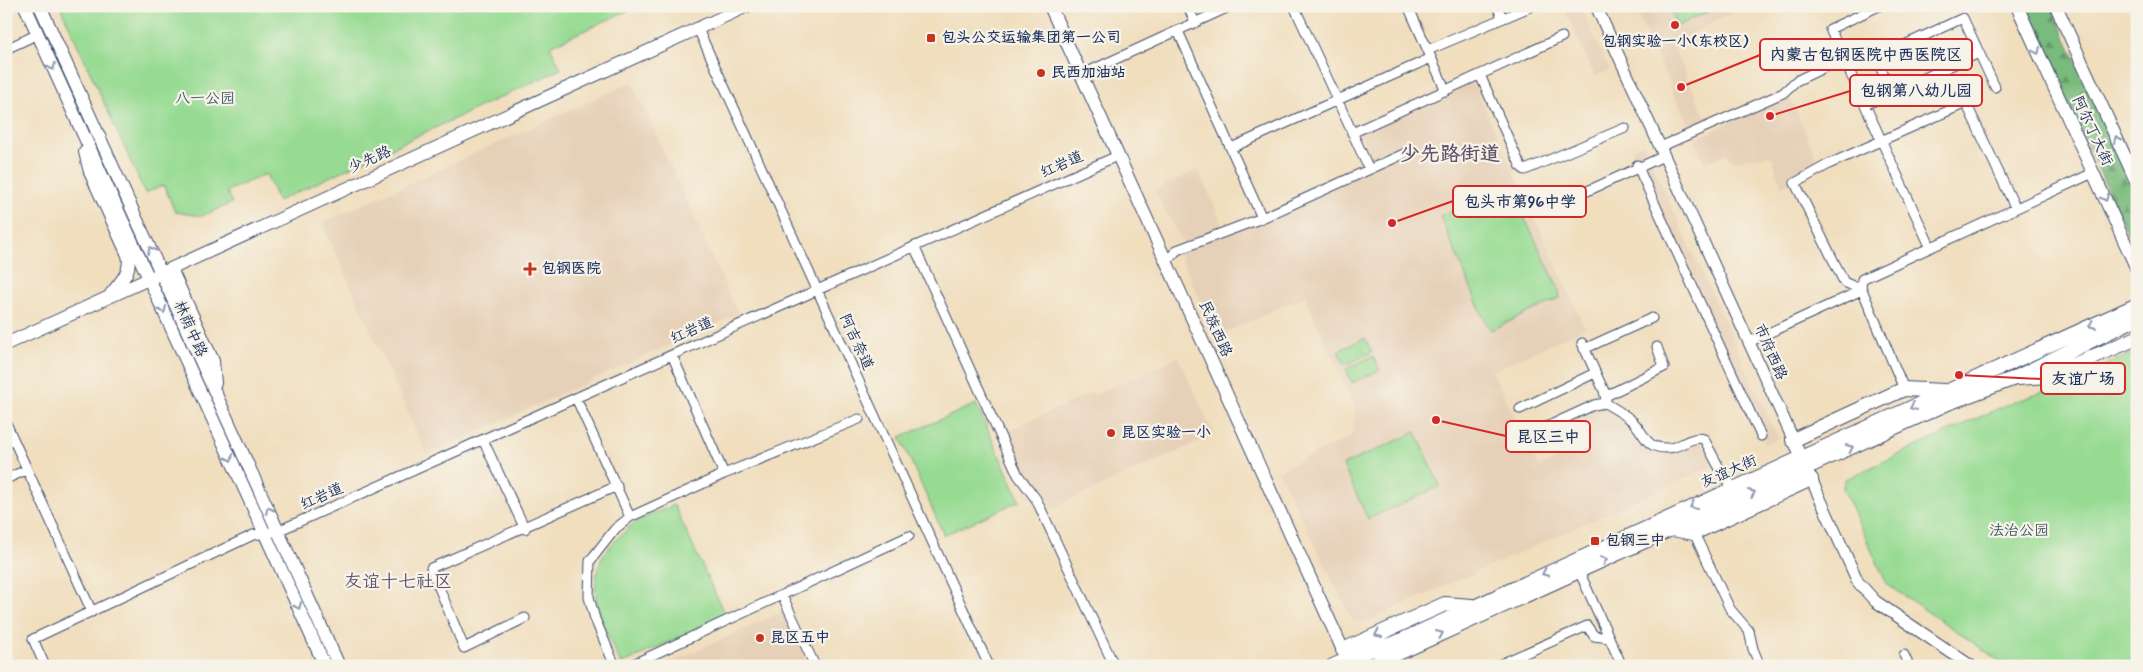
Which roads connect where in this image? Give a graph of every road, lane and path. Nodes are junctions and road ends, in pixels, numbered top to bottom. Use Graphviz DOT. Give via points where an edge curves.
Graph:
graph roads {
  1 [pos="25,6"];
  2 [pos="40,6"];
  3 [pos="747,6"];
  4 [pos="1050,6"];
  5 [pos="1188,6"];
  6 [pos="1231,6"];
  7 [pos="1294,6"];
  8 [pos="1408,6"];
  9 [pos="1497,6"];
  10 [pos="1532,6"];
  11 [pos="1596,6"];
  12 [pos="1879,6"];
  13 [pos="2017,6"];
  14 [pos="2056,6"];
  15 [pos="1502,17"];
  16 [pos="1195,23"];
  17 [pos="698,29"];
  18 [pos="1178,31"];
  19 [pos="38,34"];
  20 [pos="1562,37"];
  21 [pos="6,48"];
  22 [pos="1979,53"];
  23 [pos="1430,54"];
  24 [pos="1844,58"];
  25 [pos="1081,75"];
  26 [pos="1480,75"];
  27 [pos="1995,87"];
  28 [pos="1446,91"];
  29 [pos="1892,93"];
  30 [pos="1337,100"];
  31 [pos="1865,105"];
  32 [pos="1624,128"];
  33 [pos="1352,133"];
  34 [pos="83,134"];
  35 [pos="1882,141"];
  36 [pos="1231,148"];
  37 [pos="1408,152"];
  38 [pos="1662,152"];
  39 [pos="1117,156"];
  40 [pos="1638,166"];
  41 [pos="1369,169"];
  42 [pos="2093,173"];
  43 [pos="2137,183"];
  44 [pos="2015,207"];
  45 [pos="1548,209"];
  46 [pos="1262,218"];
  47 [pos="914,246"];
  48 [pos="1930,246"];
  49 [pos="1167,261"];
  50 [pos="2137,269"];
  51 [pos="166,271"];
  52 [pos="149,279"];
  53 [pos="817,290"];
  54 [pos="1862,290"];
  55 [pos="108,297"];
  56 [pos="2137,305"];
  57 [pos="1652,318"];
  58 [pos="2137,318"];
  59 [pos="2137,338"];
  60 [pos="1749,342"];
  61 [pos="6,344"];
  62 [pos="1657,347"];
  63 [pos="672,355"];
  64 [pos="1596,373"];
  65 [pos="2015,378"];
  66 [pos="1904,389"];
  67 [pos="1947,391"];
  68 [pos="576,398"];
  69 [pos="1605,399"];
  70 [pos="1520,408"];
  71 [pos="860,418"];
  72 [pos="6,423"];
  73 [pos="1533,433"];
  74 [pos="1761,436"];
  75 [pos="483,440"];
  76 [pos="1793,440"];
  77 [pos="1806,469"];
  78 [pos="26,470"];
  79 [pos="724,474"];
  80 [pos="6,479"];
  81 [pos="617,486"];
  82 [pos="1733,487"];
  83 [pos="630,518"];
  84 [pos="525,529"];
  85 [pos="1672,529"];
  86 [pos="278,532"];
  87 [pos="1694,532"];
  88 [pos="265,534"];
  89 [pos="909,536"];
  90 [pos="1579,571"];
  91 [pos="782,595"];
  92 [pos="1473,606"];
  93 [pos="92,612"];
  94 [pos="525,618"];
  95 [pos="1609,638"];
  96 [pos="1394,649"];
  97 [pos="1904,655"];
  98 [pos="1347,658"];
  99 [pos="45,666"];
  100 [pos="325,666"];
  101 [pos="339,666"];
  102 [pos="615,666"];
  103 [pos="629,666"];
  104 [pos="815,666"];
  105 [pos="989,666"];
  106 [pos="1122,666"];
  107 [pos="1333,666"];
  108 [pos="1370,666"];
  109 [pos="1496,666"];
  110 [pos="1622,666"];
  111 [pos="1760,666"];
  112 [pos="1908,666"];
  113 [pos="1971,666"];
  1 -- 19 [label="main road, 林荫中路"];
  51 -- 2 [label="main road, 林荫中路, one-way"];
  3 -- 17 [label="main road, 少先路"];
  4 -- 25 [label="main road, 民族西路"];
  5 -- 16 [label="street"];
  6 -- 16 [label="street"];
  7 -- 30 [label="street"];
  8 -- 23 [label="street"];
  9 -- 15 [label="street"];
  10 -- 15 [label="street"];
  11 -- 38 [label="street, 市府西路"];
  12 -- 24 [label="street" via="1830,28"];
  13 -- 42 [label="main road, 阿尔丁大街, one-way"];
  43 -- 14 [label="main road, 阿尔丁大街, one-way"];
  15 -- 23 [label="street"];
  16 -- 18 [label="street"];
  17 -- 51 [label="main road, 少先路"];
  17 -- 53 [label="street, 阿吉奈道"];
  18 -- 25 [label="street"];
  18 -- 36 [label="street"];
  19 -- 21 [label="street"];
  19 -- 34 [label="main road, 林荫中路, one-way"];
  20 -- 26 [label="street"];
  22 -- 27 [label="street"];
  22 -- 29 [label="street"];
  22 -- 29 [label="street" via="1963,18 1876,58"];
  23 -- 28 [label="street"];
  23 -- 30 [label="street"];
  24 -- 31 [label="street"];
  24 -- 38 [label="street"];
  25 -- 39 [label="main road, 民族西路"];
  26 -- 28 [label="street"];
  26 -- 32 [label="street" via="1520,167 1525,170"];
  28 -- 33 [label="street"];
  29 -- 31 [label="street"];
  30 -- 33 [label="street"];
  30 -- 36 [label="street"];
  31 -- 35 [label="street"];
  33 -- 41 [label="street"];
  34 -- 52 [label="main road, 林荫中路"];
  34 -- 55 [label="main road" via="90,172 130,265"];
  35 -- 44 [label="street" via="1966,104"];
  35 -- 48 [label="street"];
  35 -- 54 [label="street" via="1795,183 1844,282"];
  36 -- 46 [label="street"];
  37 -- 41 [label="street"];
  38 -- 40 [label="street"];
  38 -- 60 [label="street, 市府西路"];
  39 -- 47 [label="street, 红岩道"];
  39 -- 49 [label="main road, 民族西路"];
  40 -- 45 [label="street"];
  40 -- 74 [label="street"];
  41 -- 46 [label="street"];
  42 -- 44 [label="street"];
  42 -- 50 [label="main road, 阿尔丁大街, one-way"];
  44 -- 48 [label="street"];
  46 -- 49 [label="street" via="1177,250"];
  47 -- 53 [label="street, 红岩道"];
  47 -- 106 [label="street" via="1018,475 1036,498 1111,659"];
  48 -- 54 [label="street" via="1864,276"];
  49 -- 98 [label="main road, 民族西路"];
  51 -- 52 [label="main road, 少先路"];
  86 -- 51 [label="main road, 林荫中路, one-way" via="215,392"];
  52 -- 55 [label="main road, 少先路"];
  52 -- 88 [label="main road, 林荫中路, one-way"];
  53 -- 63 [label="street, 红岩道"];
  53 -- 105 [label="street, 阿吉奈道"];
  54 -- 60 [label="street"];
  54 -- 66 [label="street"];
  55 -- 61 [label="main road, 少先路"];
  56 -- 67 [label="main road, 友谊大街, one-way"];
  57 -- 64 [label="street" via="1583,346"];
  58 -- 65 [label="main road, 友谊大街"];
  59 -- 65 [label="main road" via="2048,376"];
  60 -- 76 [label="street, 市府西路"];
  62 -- 69 [label="street" via="1664,368"];
  63 -- 68 [label="street, 红岩道"];
  63 -- 79 [label="street"];
  64 -- 69 [label="street"];
  64 -- 70 [label="street"];
  77 -- 65 [label="main road, 友谊大街, one-way" via="1948,403"];
  66 -- 67 [label="main road"];
  66 -- 76 [label="main road"];
  67 -- 77 [label="main road, 友谊大街, one-way"];
  68 -- 75 [label="street, 红岩道"];
  68 -- 81 [label="street"];
  69 -- 73 [label="street"];
  69 -- 82 [label="street" via="1635,423 1644,438 1655,446 1673,448 1695,439 1704,439"];
  71 -- 79 [label="street"];
  72 -- 78 [label="street"];
  75 -- 84 [label="street"];
  75 -- 86 [label="street, 红岩道"];
  76 -- 77 [label="street, 市府西路"];
  77 -- 82 [label="main road, 友谊大街"];
  85 -- 77 [label="main road, 友谊大街, one-way"];
  77 -- 87 [label="main road"];
  77 -- 113 [label="street, 市府西路" via="1853,572 1866,593"];
  78 -- 80 [label="street"];
  78 -- 93 [label="street"];
  79 -- 83 [label="street"];
  81 -- 83 [label="street"];
  81 -- 84 [label="street"];
  82 -- 92 [label="main road, 友谊大街, one-way"];
  83 -- 102 [label="street" via="615,529 590,560 589,597 594,619"];
  84 -- 94 [label="street" via="431,568 464,648"];
  85 -- 87 [label="main road"];
  90 -- 85 [label="main road, 友谊大街, one-way"];
  86 -- 88 [label="street, 红岩道"];
  86 -- 101 [label="main road, 林荫中路"];
  87 -- 111 [label="street" via="1730,609 1749,631"];
  88 -- 93 [label="street, 红岩道" via="253,536"];
  88 -- 100 [label="main road, 林荫中路, one-way"];
  89 -- 91 [label="street"];
  90 -- 95 [label="street"];
  96 -- 90 [label="main road, 友谊大街, one-way"];
  91 -- 103 [label="street"];
  91 -- 104 [label="street"];
  92 -- 96 [label="main road, 友谊大街"];
  92 -- 98 [label="main road, one-way" via="1445,604"];
  93 -- 99 [label="street, 红岩道" via="33,639"];
  95 -- 109 [label="street" via="1594,636 1587,626"];
  95 -- 110 [label="street"];
  96 -- 98 [label="main road, 友谊大街" via="1367,651"];
  96 -- 108 [label="main road, 友谊大街"];
  97 -- 112 [label="street"];
  98 -- 107 [label="main road, 友谊大街"];
}
